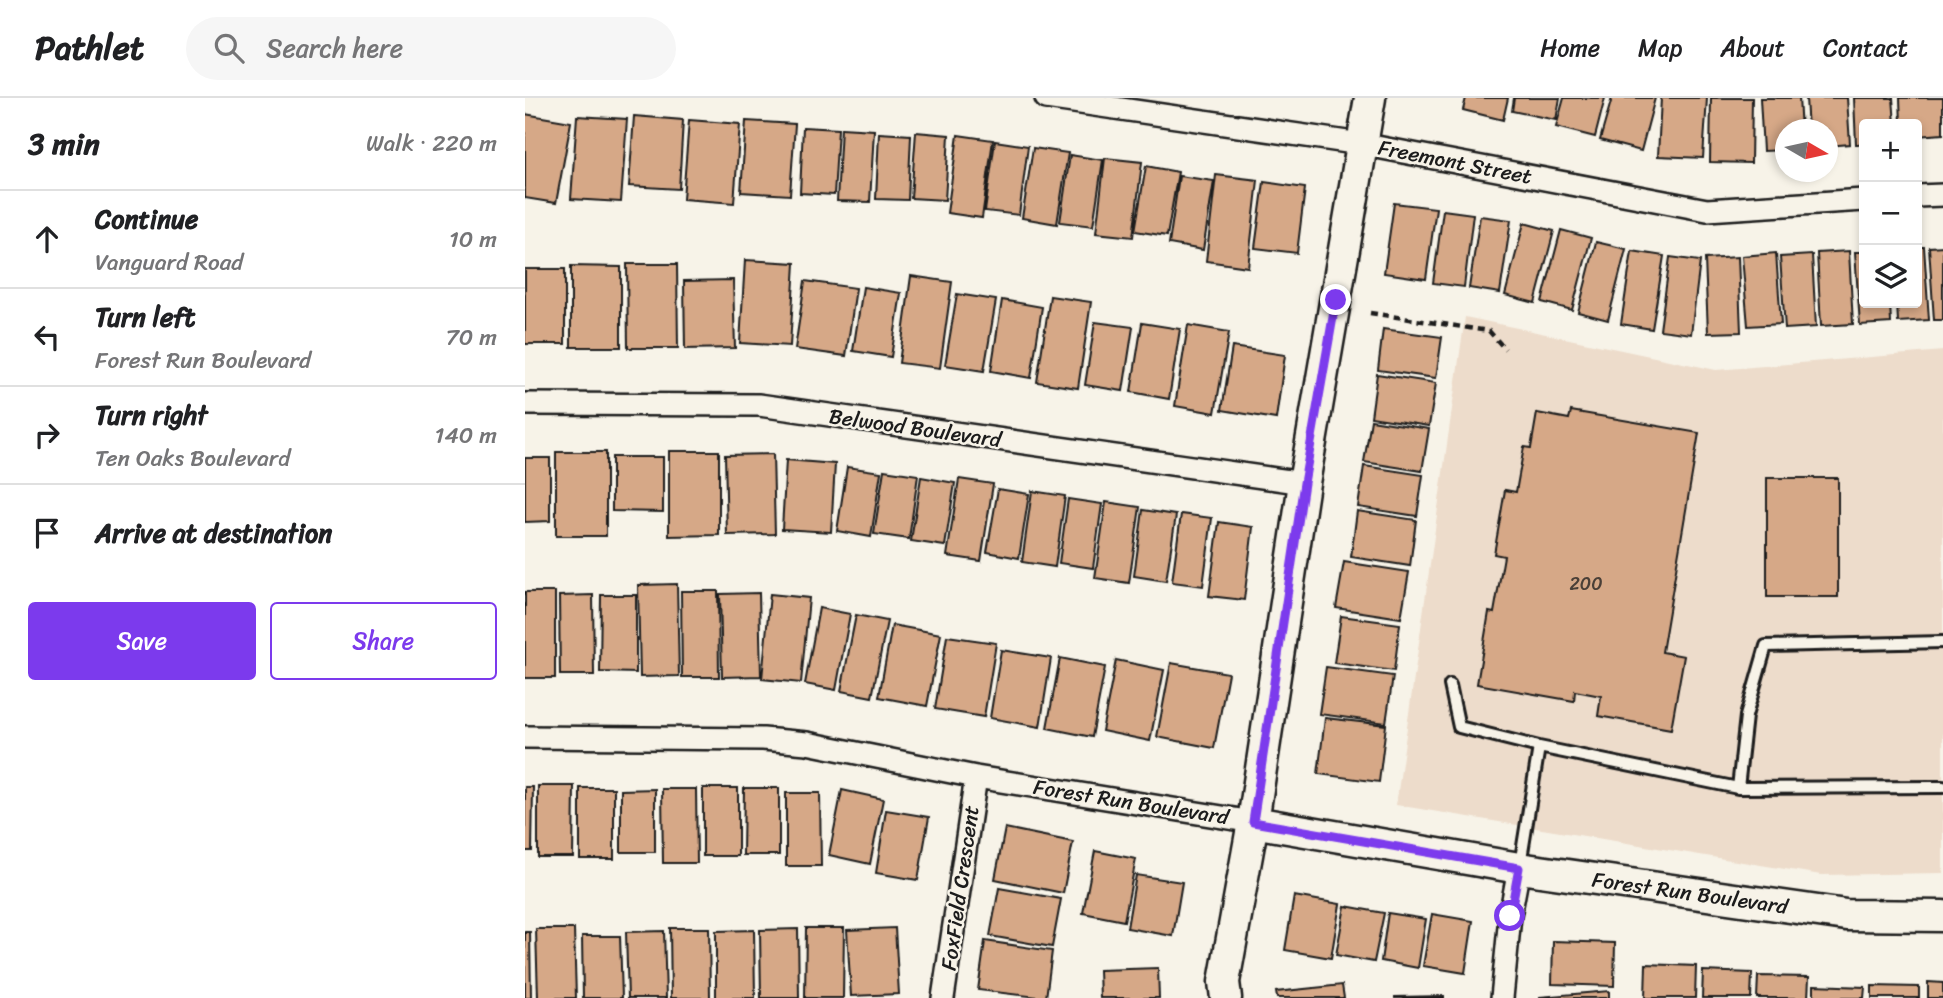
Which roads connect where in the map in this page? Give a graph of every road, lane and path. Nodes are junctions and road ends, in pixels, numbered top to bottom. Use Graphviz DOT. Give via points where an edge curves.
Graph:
graph roads {
  1 [pos="1046,98"];
  2 [pos="1370,98"];
  3 [pos="1361,144"];
  4 [pos="1943,195"];
  5 [pos="1922,197"];
  6 [pos="1859,200"];
  7 [pos="1370,313"];
  8 [pos="1505,349"];
  9 [pos="525,404"];
  10 [pos="1304,483"];
  11 [pos="1943,642"];
  12 [pos="1450,685"];
  13 [pos="525,737"];
  14 [pos="1539,747"];
  15 [pos="976,777"];
  16 [pos="1943,787"];
  17 [pos="1738,788"];
  18 [pos="1253,822"];
  19 [pos="1519,868"];
  20 [pos="1943,916"];
  21 [pos="943,998"];
  22 [pos="1226,998"];
  23 [pos="1502,998"];
  1 -- 3 [label="street, Freemont Street"];
  2 -- 3 [label="street"];
  3 -- 6 [label="street, Freemont Street" via="1707,210"];
  3 -- 10 [label="street"];
  4 -- 5 [label="street"];
  7 -- 8 [label="path" via="1489,331"];
  9 -- 10 [label="street, Belwood Boulevard" via="759,405"];
  10 -- 18 [label="street"];
  11 -- 17 [label="lane" via="1766,646 1746,716"];
  12 -- 14 [label="lane" via="1459,727"];
  13 -- 15 [label="street, Forest Run Boulevard" via="763,738"];
  14 -- 17 [label="lane"];
  14 -- 19 [label="lane"];
  15 -- 18 [label="street, Forest Run Boulevard"];
  15 -- 21 [label="street, FoxField Crescent"];
  16 -- 17 [label="lane"];
  18 -- 19 [label="street, Forest Run Boulevard"];
  18 -- 22 [label="street" via="1224,982"];
  19 -- 20 [label="street, Forest Run Boulevard" via="1846,915"];
  19 -- 23 [label="street"];
}
